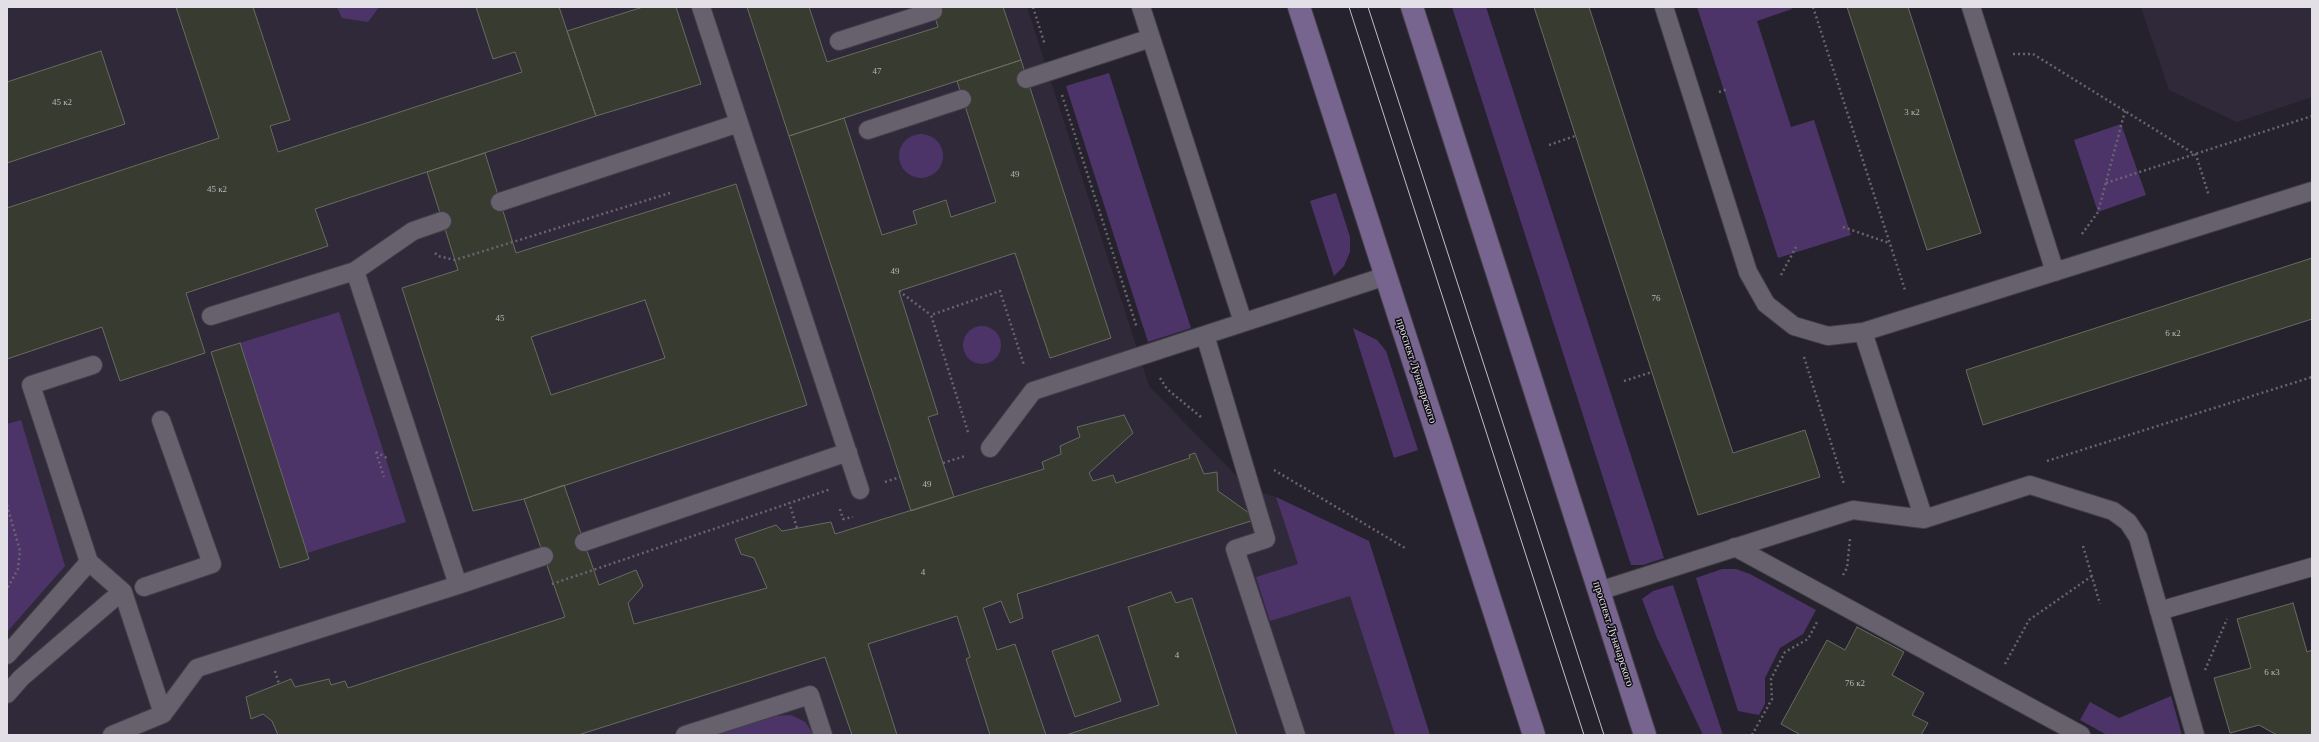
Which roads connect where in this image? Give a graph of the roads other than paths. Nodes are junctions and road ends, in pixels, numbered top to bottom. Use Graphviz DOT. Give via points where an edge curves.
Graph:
graph roads {
  1 [pos="701,7"];
  2 [pos="1141,7"];
  3 [pos="1299,7"];
  4 [pos="1412,7"];
  5 [pos="1664,7"];
  6 [pos="1971,7"];
  7 [pos="933,11"];
  8 [pos="1151,38"];
  9 [pos="839,41"];
  10 [pos="1026,79"];
  11 [pos="962,100"];
  12 [pos="739,123"];
  13 [pos="868,130"];
  14 [pos="2312,191"];
  15 [pos="500,202"];
  16 [pos="442,221"];
  17 [pos="355,271"];
  18 [pos="2054,272"];
  19 [pos="1386,276"];
  20 [pos="211,316"];
  21 [pos="1243,322"];
  22 [pos="1863,332"];
  23 [pos="1205,335"];
  24 [pos="93,365"];
  25 [pos="161,420"];
  26 [pos="990,448"];
  27 [pos="848,452"];
  28 [pos="860,490"];
  29 [pos="1924,519"];
  30 [pos="584,542"];
  31 [pos="1735,547"];
  32 [pos="544,556"];
  33 [pos="89,562"];
  34 [pos="2312,567"];
  35 [pos="458,586"];
  36 [pos="144,588"];
  37 [pos="1599,591"];
  38 [pos="113,598"];
  39 [pos="2159,611"];
  40 [pos="7,655"];
  41 [pos="7,694"];
  42 [pos="163,714"];
  43 [pos="112,735"];
  44 [pos="685,735"];
  45 [pos="823,735"];
  46 [pos="1296,735"];
  47 [pos="1534,735"];
  48 [pos="1646,735"];
  49 [pos="2080,735"];
  50 [pos="2195,735"];
  1 -- 12 [label="lane"];
  2 -- 8 [label="lane"];
  3 -- 19 [label="main road, проспект Луначарского"];
  4 -- 37 [label="main road, проспект Луначарского"];
  5 -- 22 [label="lane" via="1748,272 1766,304 1794,326 1828,336"];
  6 -- 18 [label="lane"];
  7 -- 9 [label="lane"];
  8 -- 10 [label="lane"];
  8 -- 21 [label="lane"];
  11 -- 13 [label="lane"];
  12 -- 15 [label="lane"];
  12 -- 27 [label="lane"];
  14 -- 18 [label="lane"];
  16 -- 17 [label="lane" via="413,230"];
  17 -- 20 [label="lane"];
  17 -- 35 [label="lane"];
  18 -- 22 [label="lane"];
  19 -- 21 [label="lane"];
  19 -- 47 [label="main road, проспект Луначарского"];
  21 -- 23 [label="lane"];
  22 -- 29 [label="lane"];
  23 -- 26 [label="lane" via="1033,390"];
  23 -- 46 [label="lane" via="1266,539 1235,549"];
  24 -- 33 [label="lane" via="31,385"];
  25 -- 36 [label="lane" via="212,564"];
  27 -- 28 [label="lane"];
  27 -- 30 [label="lane"];
  29 -- 31 [label="lane" via="1853,510"];
  29 -- 39 [label="lane" via="2030,485 2113,511 2128,522 2138,537"];
  31 -- 37 [label="lane"];
  31 -- 49 [label="lane"];
  32 -- 35 [label="lane"];
  33 -- 40 [label="lane"];
  33 -- 42 [label="lane" via="123,592"];
  34 -- 39 [label="lane"];
  35 -- 42 [label="lane" via="197,668"];
  37 -- 48 [label="main road, проспект Луначарского"];
  38 -- 41 [label="lane" via="20,678"];
  39 -- 50 [label="lane"];
  42 -- 43 [label="lane"];
  44 -- 45 [label="lane" via="810,695"];
}
